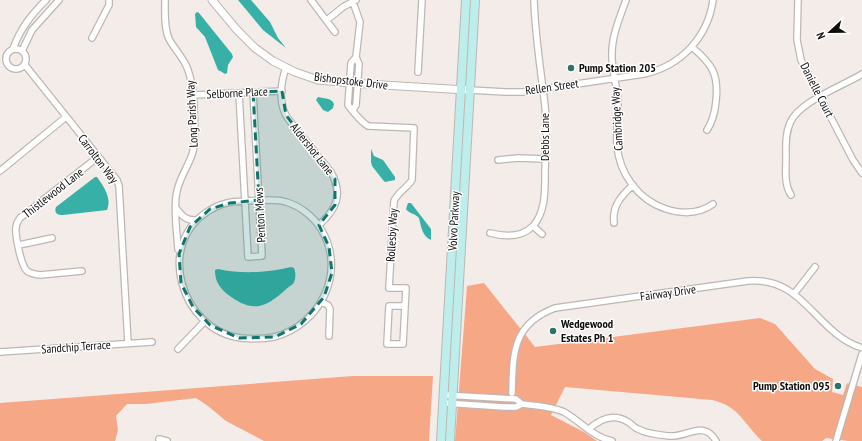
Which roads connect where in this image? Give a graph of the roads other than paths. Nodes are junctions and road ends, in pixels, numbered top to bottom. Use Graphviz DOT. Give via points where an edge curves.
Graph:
graph roads {
  1 [pos="46,0"];
  2 [pos="59,0"];
  3 [pos="109,0"];
  4 [pos="165,0"];
  5 [pos="212,0"];
  6 [pos="311,0"];
  7 [pos="422,0"];
  8 [pos="466,0"];
  9 [pos="475,0"];
  10 [pos="534,0"];
  11 [pos="626,0"];
  12 [pos="713,0"];
  13 [pos="798,0"];
  14 [pos="354,1"];
  15 [pos="327,20"];
  16 [pos="335,32"];
  17 [pos="92,38"];
  18 [pos="692,47"];
  19 [pos="13,49"];
  20 [pos="22,51"];
  21 [pos="3,58"];
  22 [pos="24,65"];
  23 [pos="286,68"];
  24 [pos="418,72"];
  25 [pos="862,74"];
  26 [pos="615,78"];
  27 [pos="354,84"];
  28 [pos="461,89"];
  29 [pos="543,89"];
  30 [pos="470,90"];
  31 [pos="282,91"];
  32 [pos="253,92"];
  33 [pos="239,93"];
  34 [pos="193,95"];
  35 [pos="820,97"];
  36 [pos="66,117"];
  37 [pos="707,130"];
  38 [pos="98,157"];
  39 [pos="545,159"];
  40 [pos="498,160"];
  41 [pos="0,171"];
  42 [pos="862,173"];
  43 [pos="633,186"];
  44 [pos="791,195"];
  45 [pos="259,201"];
  46 [pos="245,202"];
  47 [pos="713,204"];
  48 [pos="176,208"];
  49 [pos="197,220"];
  50 [pos="614,223"];
  51 [pos="319,225"];
  52 [pos="533,226"];
  53 [pos="490,233"];
  54 [pos="542,234"];
  55 [pos="52,238"];
  56 [pos="19,245"];
  57 [pos="179,254"];
  58 [pos="815,267"];
  59 [pos="82,272"];
  60 [pos="794,294"];
  61 [pos="321,302"];
  62 [pos="405,306"];
  63 [pos="205,321"];
  64 [pos="329,336"];
  65 [pos="152,342"];
  66 [pos="128,343"];
  67 [pos="862,348"];
  68 [pos="178,349"];
  69 [pos="0,352"];
  70 [pos="862,354"];
  71 [pos="512,393"];
  72 [pos="444,399"];
  73 [pos="453,399"];
  74 [pos="589,429"];
  75 [pos="159,439"];
  76 [pos="167,441"];
  77 [pos="441,441"];
  78 [pos="450,441"];
  79 [pos="612,441"];
  80 [pos="716,441"];
  81 [pos="836,441"];
  1 -- 19 [label="street" via="23,26"];
  2 -- 20 [label="street" via="32,30"];
  3 -- 17 [label="street" via="109,5"];
  4 -- 34 [label="street, Long Parish Way" via="168,35 188,68"];
  5 -- 23 [label="street, Bishopstoke Drive" via="255,48"];
  6 -- 15 [label="street"];
  7 -- 24 [label="street"];
  8 -- 28 [label="main road, Volvo Parkway"];
  9 -- 30 [label="main road, Volvo Parkway"];
  10 -- 29 [label="street, Debbs Lane" via="537,52"];
  11 -- 26 [label="street, Cambridge Way" via="612,43"];
  12 -- 18 [label="street, Rellen Street" via="706,26"];
  13 -- 35 [label="street, Danielle Court" via="798,52"];
  14 -- 15 [label="street"];
  14 -- 27 [label="street" via="360,22 356,57 351,63"];
  15 -- 16 [label="street"];
  18 -- 26 [label="street, Rellen Street" via="678,60 660,69"];
  18 -- 37 [label="street" via="709,63 717,82 715,111"];
  19 -- 20 [label="street"];
  19 -- 21 [label="street"];
  20 -- 22 [label="street" via="26,59"];
  21 -- 22 [label="street" via="12,69 19,69"];
  22 -- 36 [label="street, Carrolton Way"];
  23 -- 27 [label="street, Bishopstoke Drive" via="318,80"];
  23 -- 31 [label="street, Aldershot Lane"];
  25 -- 35 [label="street"];
  26 -- 29 [label="street, Rellen Street"];
  26 -- 43 [label="street, Cambridge Way" via="618,152 624,171"];
  27 -- 28 [label="street, Bishopstoke Drive"];
  27 -- 62 [label="street, Rollesby Way" via="348,105 363,123 368,126 414,128 412,180 394,201 389,288 406,288"];
  28 -- 30 [label="street, Bishopstoke Drive"];
  28 -- 72 [label="main road, Volvo Parkway"];
  29 -- 30 [label="street, Rellen Street" via="513,92"];
  29 -- 39 [label="street, Debbs Lane" via="546,120"];
  30 -- 73 [label="main road, Volvo Parkway"];
  31 -- 32 [label="street, Selborne Place"];
  31 -- 51 [label="street, Aldershot Lane" via="286,115 336,179 335,205"];
  32 -- 33 [label="street, Selborne Place"];
  32 -- 45 [label="street, Penton Mews"];
  33 -- 34 [label="street, Selborne Place"];
  33 -- 46 [label="street, Penton Mews"];
  34 -- 48 [label="street, Long Parish Way" via="194,152 178,187"];
  35 -- 42 [label="street, Danielle Court"];
  35 -- 44 [label="street" via="795,114 788,129 786,180"];
  36 -- 38 [label="street, Carrolton Way"];
  36 -- 41 [label="street"];
  38 -- 56 [label="street, Thistlewood Lane" via="20,218 16,230"];
  38 -- 66 [label="street, Carrolton Way" via="119,186"];
  39 -- 40 [label="street"];
  39 -- 52 [label="street, Debbs Lane" via="544,198 539,217"];
  43 -- 47 [label="street, Cambridge Way" via="651,202 669,210 696,212"];
  43 -- 50 [label="street" via="617,202 613,214"];
  45 -- 46 [label="street"];
  45 -- 46 [label="street, Penton Mews" via="262,256 248,257"];
  45 -- 51 [label="street" via="289,203 306,212"];
  46 -- 49 [label="street" via="216,206"];
  48 -- 49 [label="street" via="186,219"];
  48 -- 57 [label="street, Long Parish Way"];
  49 -- 57 [label="street" via="183,239"];
  51 -- 61 [label="street, Long Parish Way" via="327,240 332,264 330,282"];
  52 -- 53 [label="street" via="526,232 509,237"];
  52 -- 54 [label="street"];
  55 -- 56 [label="street"];
  56 -- 59 [label="street, Thistlewood Lane" via="23,266 27,271 34,274"];
  57 -- 63 [label="street, Long Parish Way" via="180,276 185,292"];
  58 -- 60 [label="street"];
  60 -- 67 [label="street, Fairway Drive" via="846,342"];
  60 -- 71 [label="street, Fairway Drive" via="778,284 755,280 555,308 544,312 521,333 513,360"];
  61 -- 63 [label="street, Long Parish Way" via="301,324 283,334 265,338 231,336"];
  61 -- 64 [label="street" via="330,309"];
  62 -- 62 [label="street, Rollesby Way" via="403,344 386,344 389,306"];
  63 -- 68 [label="street"];
  65 -- 66 [label="street, Sandchip Terrace"];
  66 -- 69 [label="street, Sandchip Terrace"];
  70 -- 81 [label="street"];
  72 -- 73 [label="street"];
  72 -- 77 [label="main road, Volvo Parkway"];
  73 -- 74 [label="street" via="504,407 522,404 540,406 563,412"];
  73 -- 78 [label="main road, Volvo Parkway"];
  74 -- 79 [label="street"];
  74 -- 80 [label="street" via="600,420 614,417 640,430 671,436 704,430"];
  75 -- 76 [label="street"];
}
